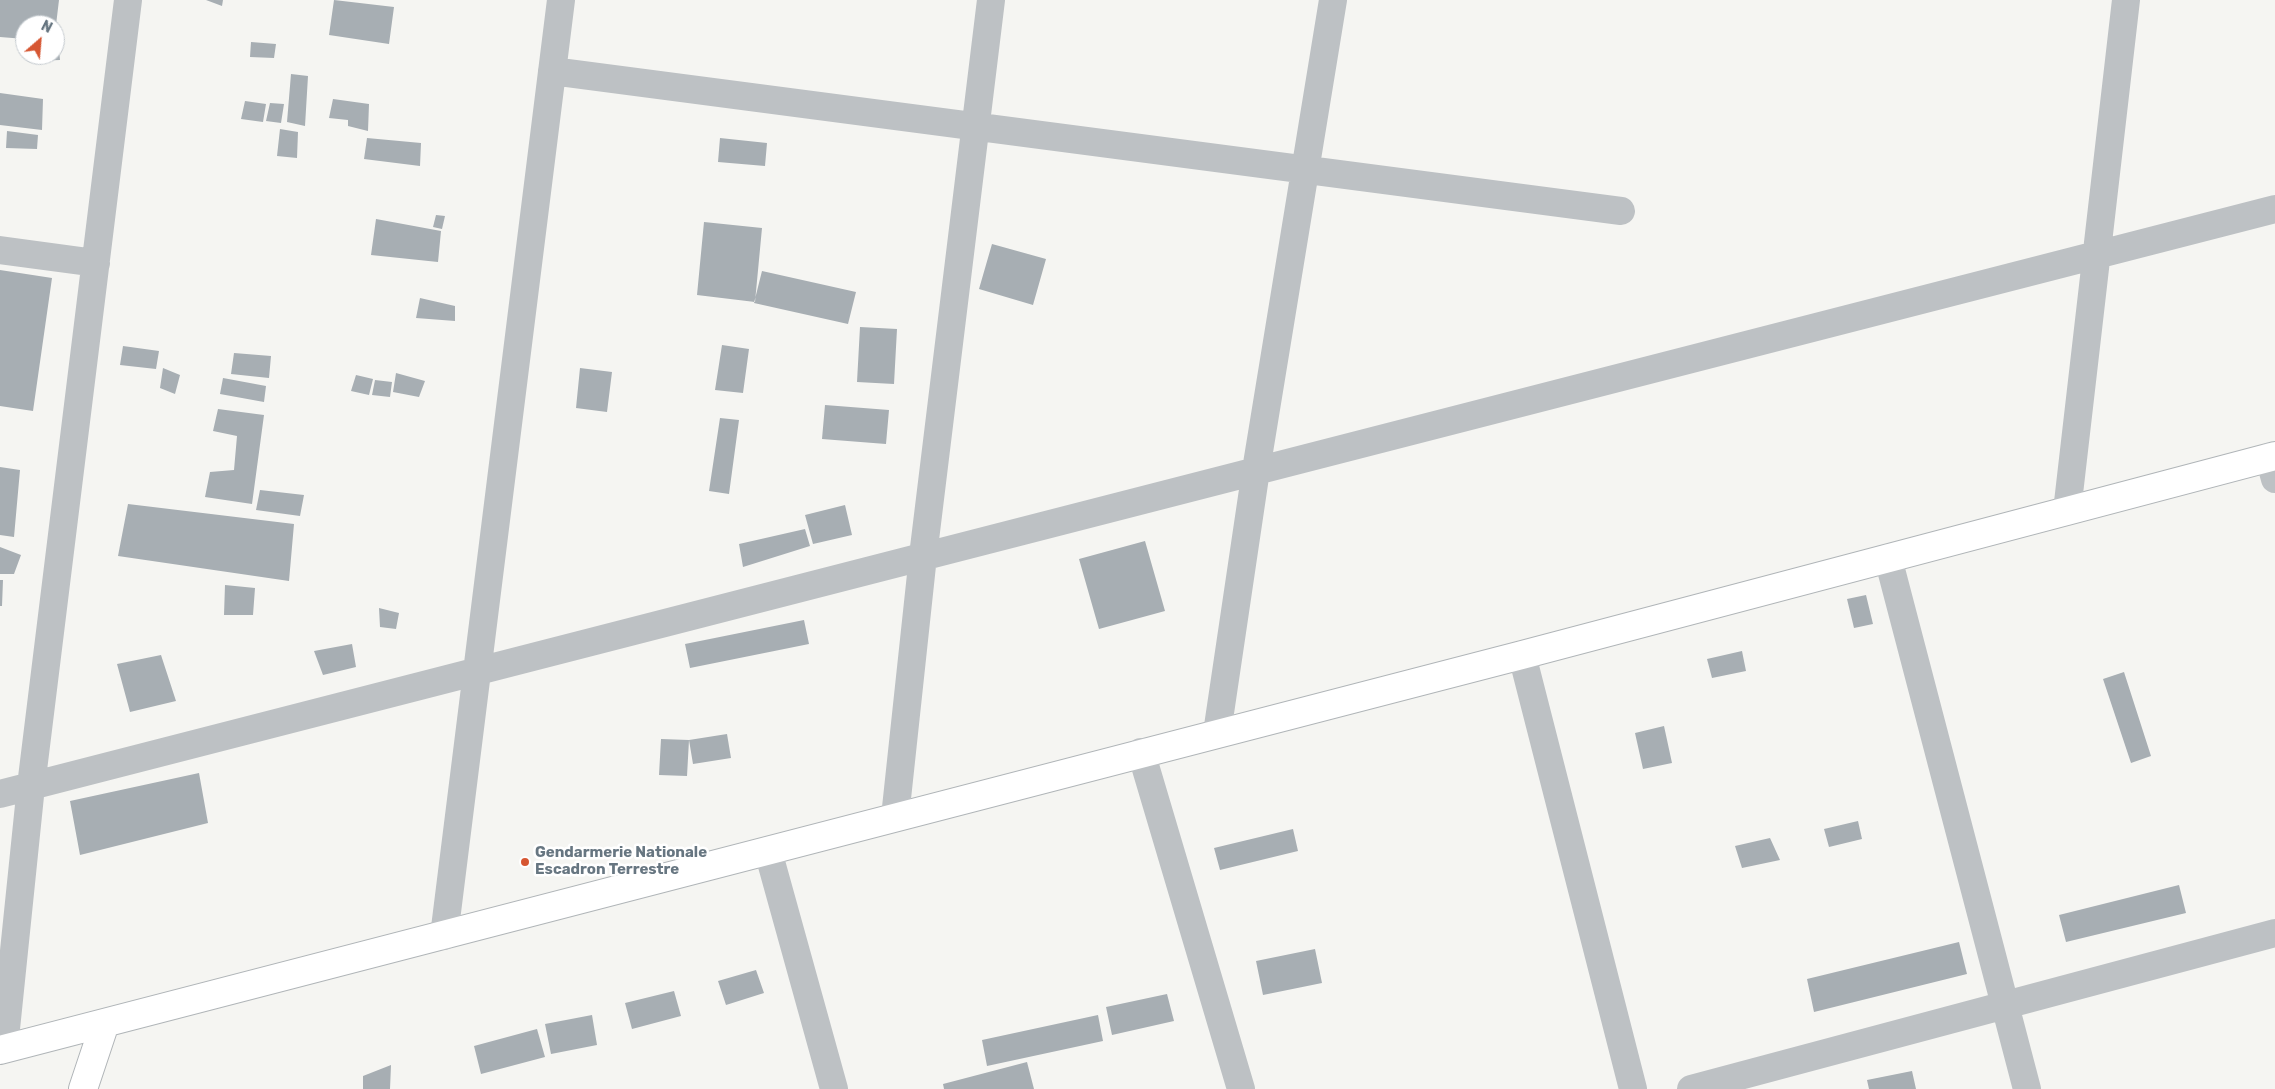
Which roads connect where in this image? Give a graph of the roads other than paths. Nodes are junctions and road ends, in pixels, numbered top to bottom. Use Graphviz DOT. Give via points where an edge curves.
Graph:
graph roads {
  1 [pos="128,0"];
  2 [pos="561,0"];
  3 [pos="990,0"];
  4 [pos="1332,0"];
  5 [pos="2126,0"];
  6 [pos="552,71"];
  7 [pos="975,126"];
  8 [pos="1305,169"];
  9 [pos="2275,208"];
  10 [pos="1621,211"];
  11 [pos="0,250"];
  12 [pos="2097,254"];
  13 [pos="96,263"];
  14 [pos="2273,464"];
  15 [pos="1256,470"];
  16 [pos="2068,511"];
  17 [pos="923,556"];
  18 [pos="1888,558"];
  19 [pos="1522,655"];
  20 [pos="477,671"];
  21 [pos="1217,733"];
  22 [pos="1141,752"];
  23 [pos="31,786"];
  24 [pos="0,794"];
  25 [pos="895,817"];
  26 [pos="768,850"];
  27 [pos="2275,933"];
  28 [pos="444,936"];
  29 [pos="2005,1005"];
  30 [pos="105,1023"];
  31 [pos="2,1049"];
  32 [pos="83,1089"];
  33 [pos="834,1089"];
  34 [pos="1241,1089"];
  35 [pos="1633,1089"];
  36 [pos="1692,1089"];
  37 [pos="2027,1089"];
  1 -- 13 [label="street"];
  2 -- 6 [label="street"];
  3 -- 7 [label="street"];
  4 -- 8 [label="street"];
  5 -- 12 [label="street"];
  6 -- 7 [label="street"];
  6 -- 20 [label="street"];
  7 -- 8 [label="street"];
  7 -- 17 [label="street"];
  8 -- 10 [label="street"];
  8 -- 15 [label="street"];
  9 -- 12 [label="street"];
  11 -- 13 [label="street"];
  12 -- 15 [label="street"];
  12 -- 16 [label="street"];
  13 -- 23 [label="street"];
  14 -- 16 [label="main road"];
  15 -- 17 [label="street"];
  15 -- 21 [label="street"];
  16 -- 18 [label="main road"];
  17 -- 20 [label="street"];
  17 -- 25 [label="street"];
  18 -- 19 [label="main road"];
  18 -- 29 [label="street"];
  19 -- 21 [label="main road"];
  19 -- 35 [label="street"];
  20 -- 23 [label="street"];
  20 -- 28 [label="street"];
  21 -- 22 [label="main road"];
  22 -- 25 [label="main road"];
  22 -- 34 [label="street"];
  23 -- 24 [label="street"];
  23 -- 31 [label="street"];
  25 -- 26 [label="main road"];
  26 -- 28 [label="main road"];
  26 -- 33 [label="street"];
  27 -- 29 [label="street"];
  28 -- 30 [label="main road"];
  29 -- 36 [label="street"];
  29 -- 37 [label="street"];
  30 -- 31 [label="main road"];
  30 -- 32 [label="main road"];
}
